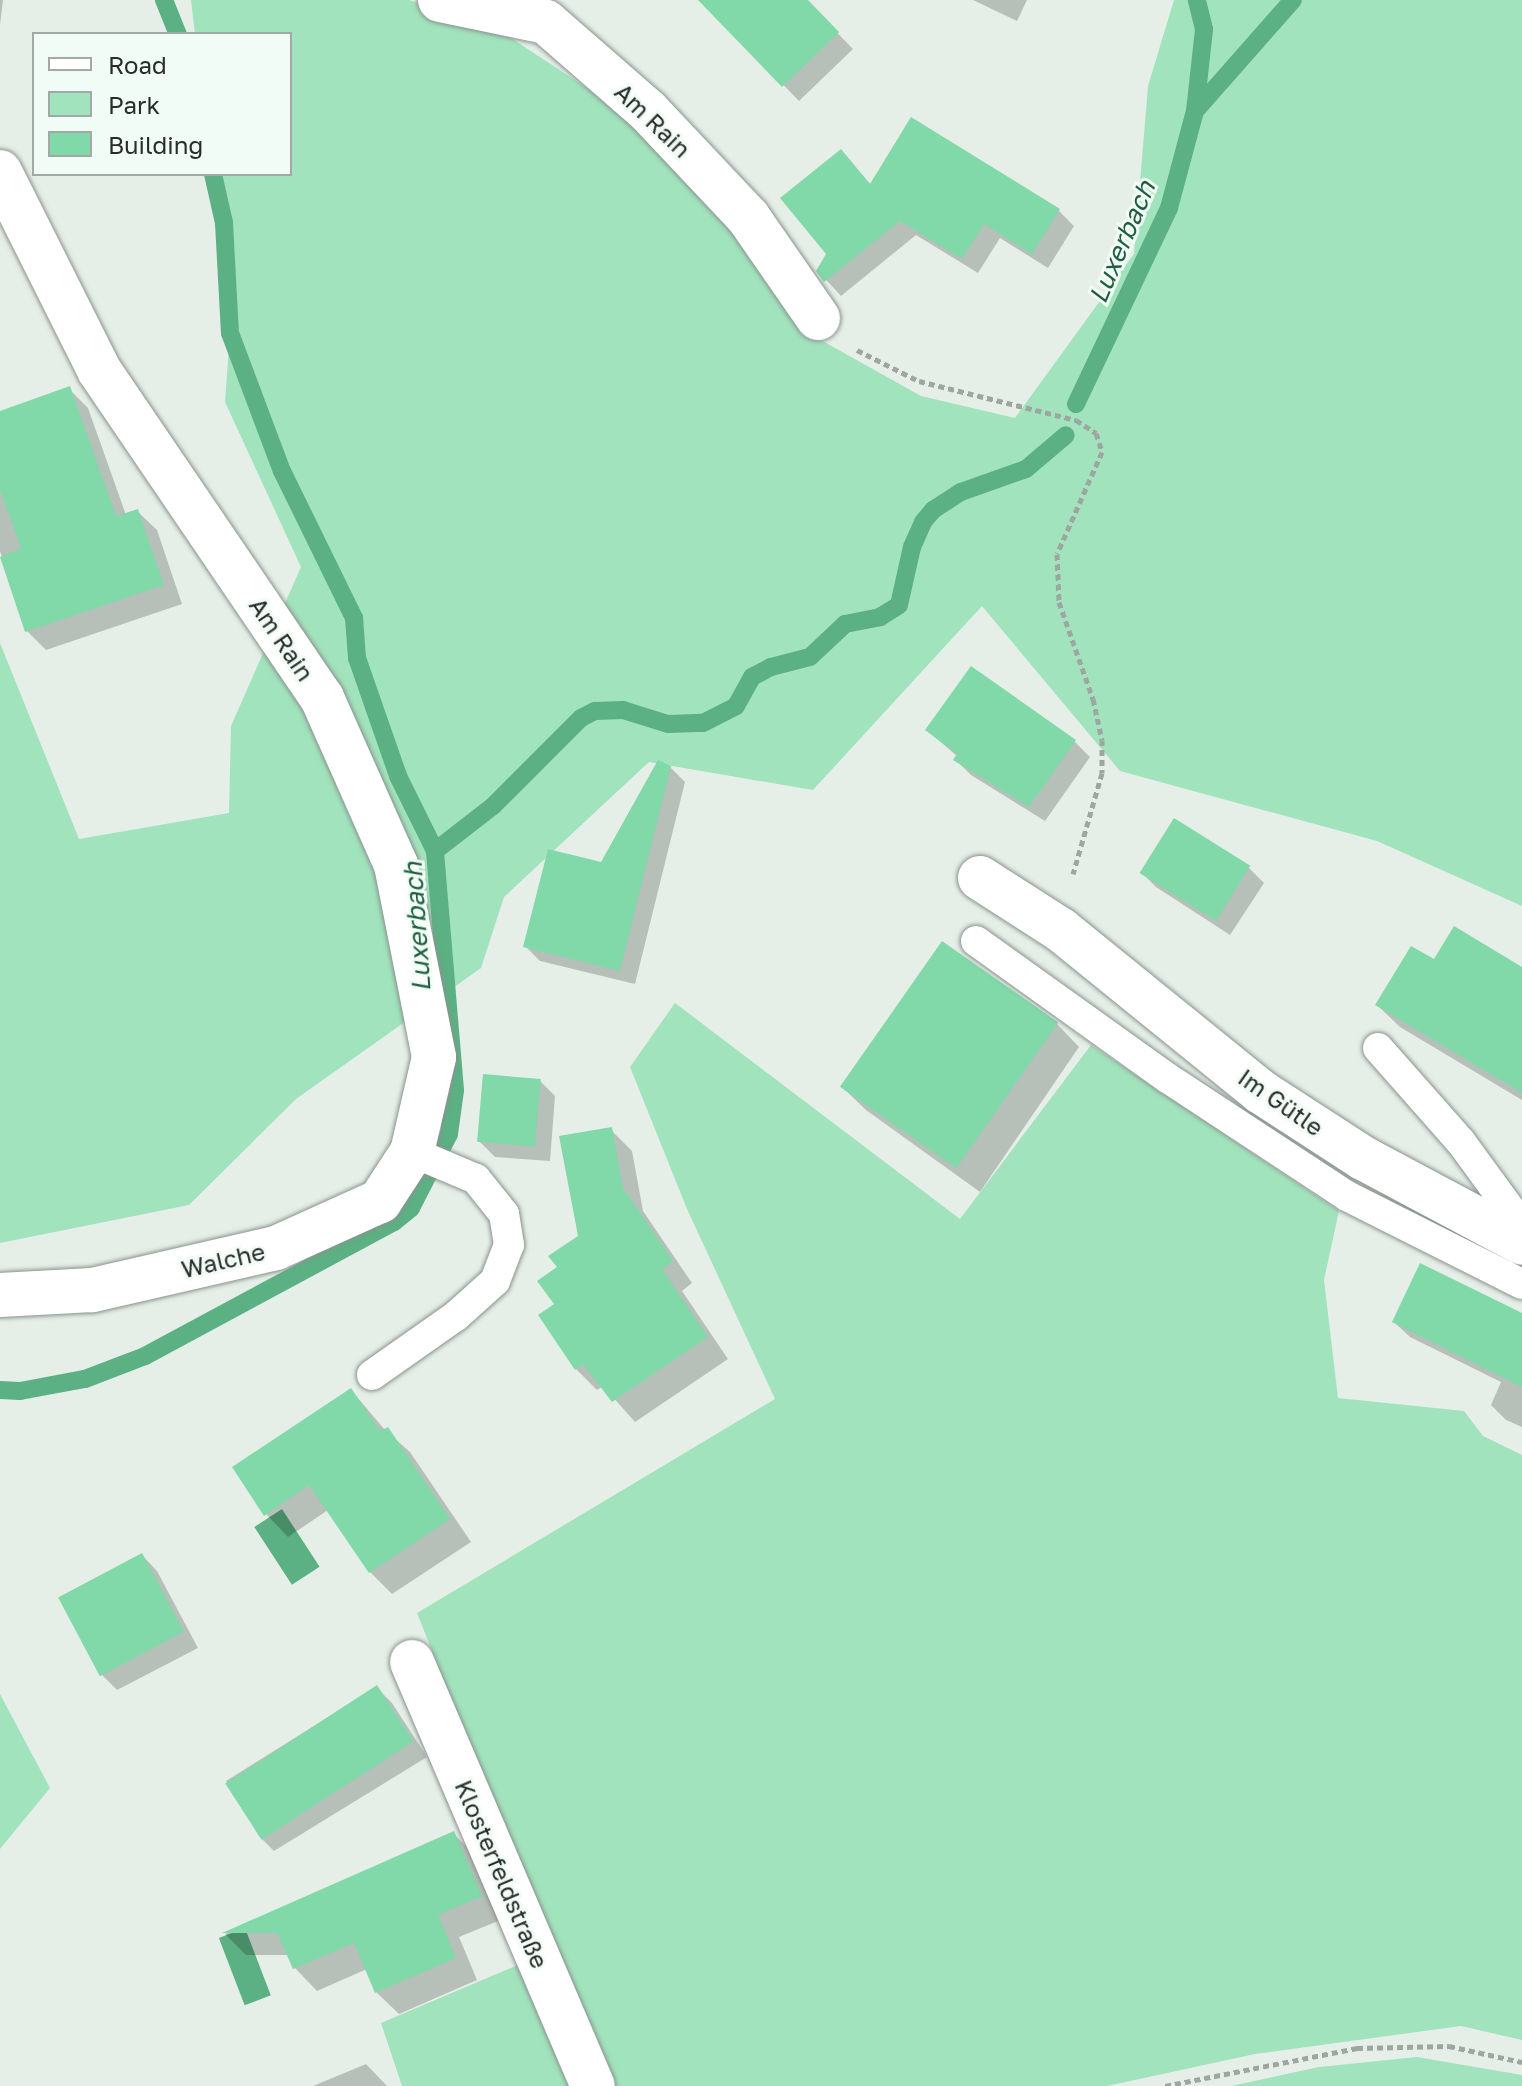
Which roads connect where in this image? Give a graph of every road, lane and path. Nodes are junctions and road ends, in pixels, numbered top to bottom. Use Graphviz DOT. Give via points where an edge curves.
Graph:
graph roads {
  1 [pos="440,0"];
  2 [pos="0,172"];
  3 [pos="818,318"];
  4 [pos="980,878"];
  5 [pos="1061,930"];
  6 [pos="976,941"];
  7 [pos="1378,1048"];
  8 [pos="412,1152"];
  9 [pos="1519,1241"];
  10 [pos="1522,1284"];
  11 [pos="0,1295"];
  12 [pos="372,1375"];
  13 [pos="412,1662"];
  14 [pos="1522,2062"];
  15 [pos="593,2086"];
  16 [pos="1165,2086"];
  1 -- 3 [label="street, Am Rain" via="546,22 648,111 748,217"];
  2 -- 8 [label="street, Am Rain" via="99,370 322,698 396,865 434,1057"];
  3 -- 5 [label="path" via="863,355 919,381 1076,420 1096,433 1102,452 1057,554 1059,602 1102,740 1102,773"];
  4 -- 5 [label="street, Im Gütle"];
  5 -- 9 [label="street, Im Gütle" via="1261,1092 1363,1158"];
  6 -- 10 [label="lane" via="1169,1079 1347,1196"];
  7 -- 9 [label="lane" via="1461,1142 1515,1216"];
  8 -- 11 [label="street, Walche" via="380,1201 276,1248 92,1290"];
  8 -- 12 [label="lane" via="476,1179 504,1214 509,1245 495,1281 456,1316"];
  13 -- 15 [label="street, Klosterfeldstraße"];
  14 -- 16 [label="path" via="1449,2046 1357,2048"];
}
